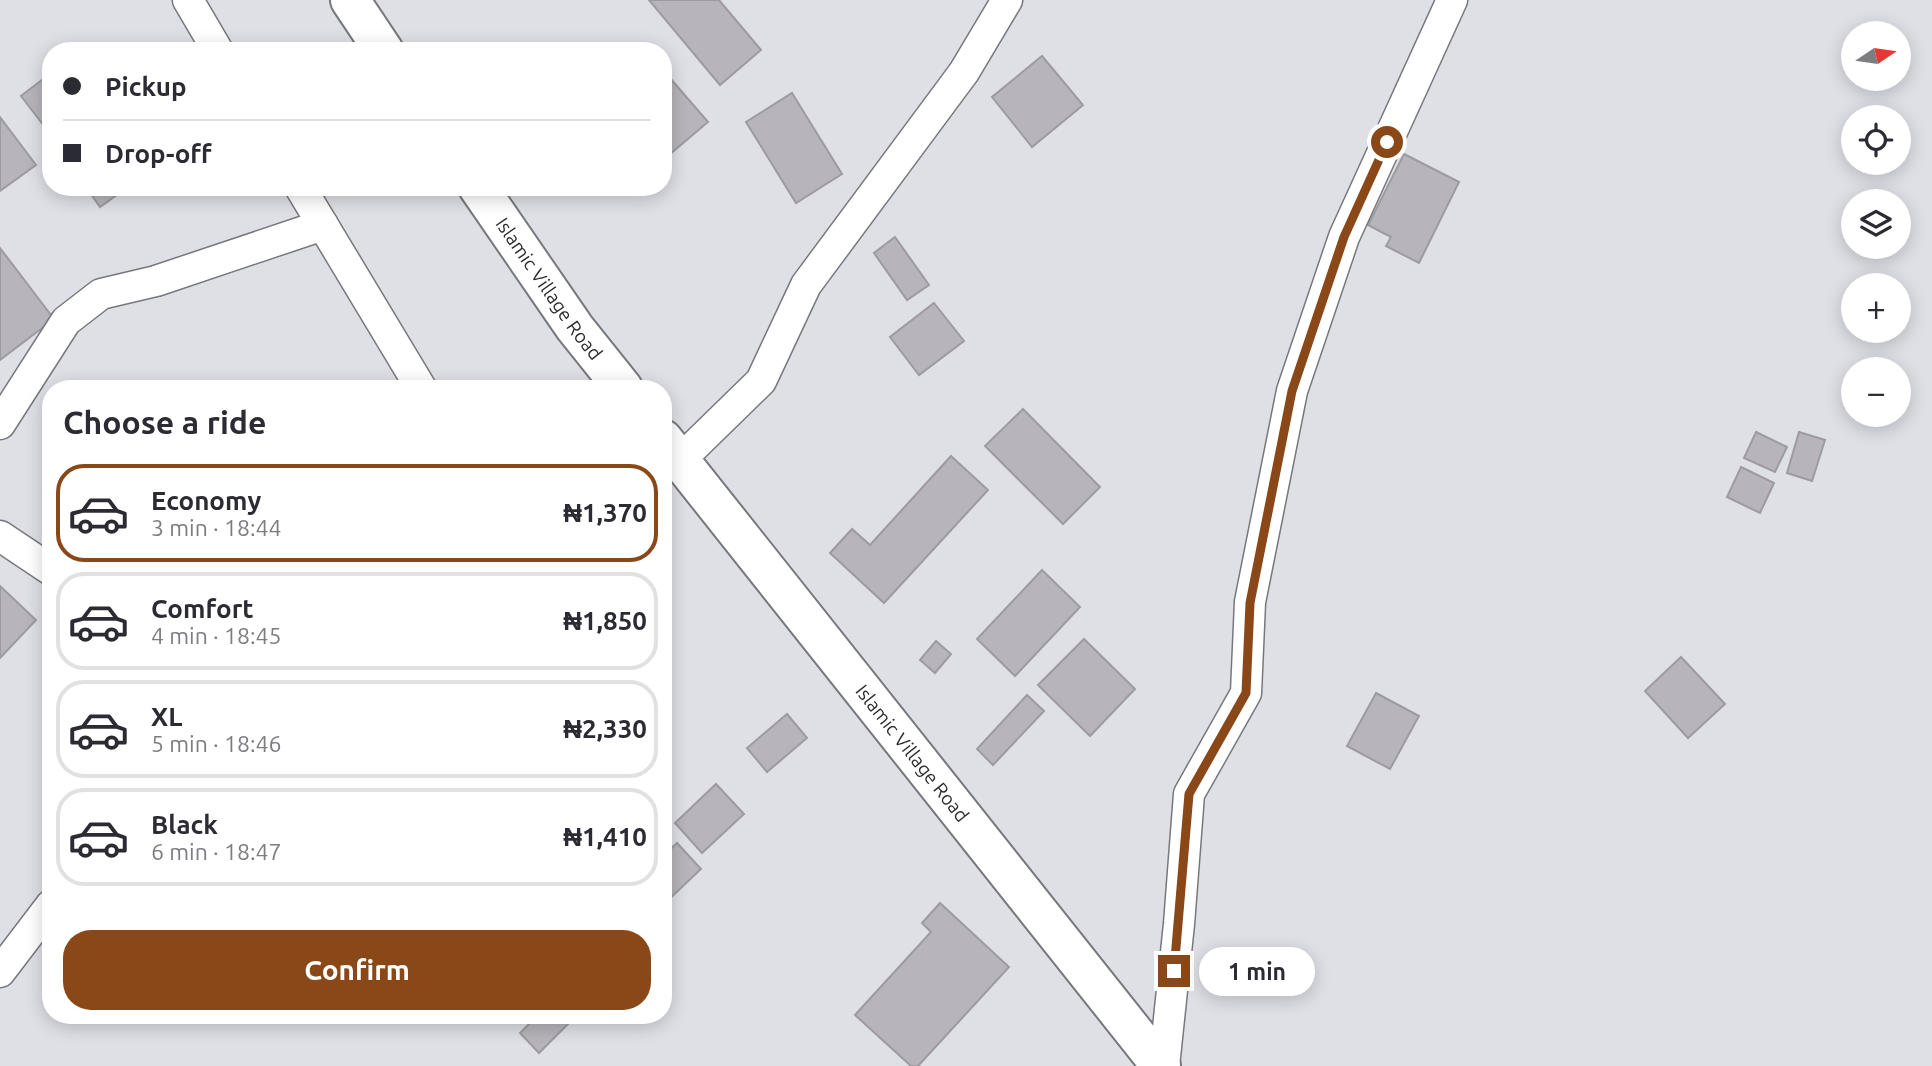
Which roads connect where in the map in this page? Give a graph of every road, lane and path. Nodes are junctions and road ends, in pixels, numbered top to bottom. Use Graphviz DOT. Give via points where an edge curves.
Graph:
graph roads {
  1 [pos="188,0"];
  2 [pos="349,0"];
  3 [pos="1007,0"];
  4 [pos="1452,0"];
  5 [pos="213,42"];
  6 [pos="378,42"];
  7 [pos="305,196"];
  8 [pos="484,196"];
  9 [pos="323,225"];
  10 [pos="416,380"];
  11 [pos="617,380"];
  12 [pos="0,424"];
  13 [pos="672,452"];
  14 [pos="672,458"];
  15 [pos="0,536"];
  16 [pos="42,564"];
  17 [pos="42,917"];
  18 [pos="0,972"];
  19 [pos="1163,1066"];
  1 -- 5 [label="street"];
  2 -- 6 [label="street"];
  3 -- 13 [label="street" via="964,72 806,285 761,381"];
  4 -- 19 [label="street" via="1344,237 1292,391 1250,603 1246,693 1189,794"];
  7 -- 9 [label="street"];
  8 -- 11 [label="street, Islamic Village Road"];
  9 -- 10 [label="street"];
  9 -- 12 [label="street" via="156,281 101,294 66,321"];
  14 -- 19 [label="street, Islamic Village Road"];
  15 -- 16 [label="street"];
  17 -- 18 [label="street"];
}
